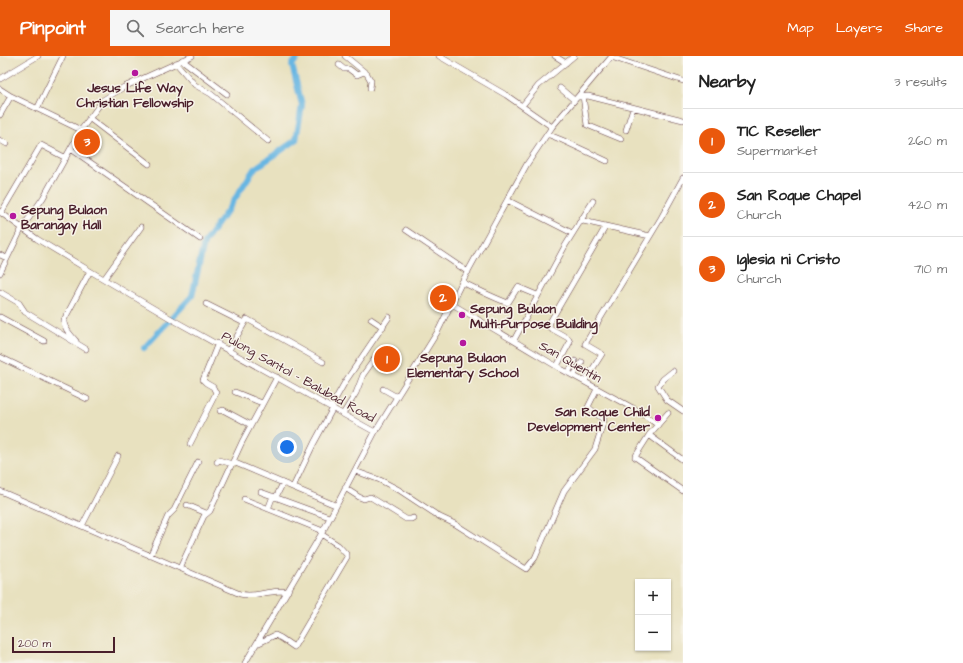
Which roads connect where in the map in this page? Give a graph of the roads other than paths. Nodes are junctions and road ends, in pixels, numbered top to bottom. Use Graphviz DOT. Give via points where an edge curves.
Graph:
graph roads {
  1 [pos="38,56"];
  2 [pos="63,56"];
  3 [pos="192,56"];
  4 [pos="345,56"];
  5 [pos="439,56"];
  6 [pos="555,56"];
  7 [pos="574,56"];
  8 [pos="611,57"];
  9 [pos="184,58"];
  10 [pos="176,63"];
  11 [pos="566,63"];
  12 [pos="339,65"];
  13 [pos="364,72"];
  14 [pos="0,79"];
  15 [pos="683,81"];
  16 [pos="370,88"];
  17 [pos="560,88"];
  18 [pos="0,90"];
  19 [pos="227,94"];
  20 [pos="11,96"];
  21 [pos="578,97"];
  22 [pos="522,106"];
  23 [pos="633,108"];
  24 [pos="37,109"];
  25 [pos="0,115"];
  26 [pos="89,118"];
  27 [pos="683,120"];
  28 [pos="552,126"];
  29 [pos="81,130"];
  30 [pos="626,130"];
  31 [pos="547,134"];
  32 [pos="0,140"];
  33 [pos="622,140"];
  34 [pos="268,141"];
  35 [pos="7,144"];
  36 [pos="71,149"];
  37 [pos="66,158"];
  38 [pos="608,161"];
  39 [pos="149,164"];
  40 [pos="683,178"];
  41 [pos="507,200"];
  42 [pos="593,201"];
  43 [pos="0,212"];
  44 [pos="579,223"];
  45 [pos="606,226"];
  46 [pos="141,227"];
  47 [pos="22,228"];
  48 [pos="406,230"];
  49 [pos="572,234"];
  50 [pos="650,236"];
  51 [pos="200,239"];
  52 [pos="0,255"];
  53 [pos="7,258"];
  54 [pos="90,271"];
  55 [pos="468,272"];
  56 [pos="0,273"];
  57 [pos="104,279"];
  58 [pos="462,282"];
  59 [pos="0,292"];
  60 [pos="538,295"];
  61 [pos="206,304"];
  62 [pos="452,304"];
  63 [pos="0,317"];
  64 [pos="389,317"];
  65 [pos="371,319"];
  66 [pos="244,323"];
  67 [pos="383,327"];
  68 [pos="514,340"];
  69 [pos="44,341"];
  70 [pos="218,343"];
  71 [pos="79,345"];
  72 [pos="86,349"];
  73 [pos="229,350"];
  74 [pos="378,354"];
  75 [pos="0,357"];
  76 [pos="575,361"];
  77 [pos="323,362"];
  78 [pos="582,362"];
  79 [pos="557,366"];
  80 [pos="673,371"];
  81 [pos="571,374"];
  82 [pos="277,377"];
  83 [pos="585,381"];
  84 [pos="383,389"];
  85 [pos="597,389"];
  86 [pos="235,392"];
  87 [pos="397,397"];
  88 [pos="87,399"];
  89 [pos="262,403"];
  90 [pos="332,408"];
  91 [pos="220,411"];
  92 [pos="683,411"];
  93 [pos="668,413"];
  94 [pos="343,414"];
  95 [pos="251,425"];
  96 [pos="658,425"];
  97 [pos="375,432"];
  98 [pos="649,435"];
  99 [pos="190,444"];
  100 [pos="118,456"];
  101 [pos="683,460"];
  102 [pos="198,462"];
  103 [pos="217,462"];
  104 [pos="232,463"];
  105 [pos="355,471"];
  106 [pos="283,483"];
  107 [pos="294,487"];
  108 [pos="345,488"];
  109 [pos="0,491"];
  110 [pos="683,491"];
  111 [pos="262,492"];
  112 [pos="275,496"];
  113 [pos="244,499"];
  114 [pos="187,505"];
  115 [pos="335,505"];
  116 [pos="268,509"];
  117 [pos="206,513"];
  118 [pos="329,518"];
  119 [pos="413,518"];
  120 [pos="82,526"];
  121 [pos="322,533"];
  122 [pos="150,556"];
  123 [pos="180,568"];
  124 [pos="288,591"];
  125 [pos="258,643"];
  126 [pos="248,662"];
  1 -- 14 [label="street"];
  2 -- 24 [label="street"];
  3 -- 9 [label="street"];
  4 -- 13 [label="street"];
  5 -- 22 [label="street"];
  6 -- 11 [label="street"];
  7 -- 11 [label="street"];
  8 -- 15 [label="street"];
  8 -- 21 [label="street, Pulong Santol - Balubad Road"];
  9 -- 10 [label="street"];
  9 -- 19 [label="street"];
  10 -- 26 [label="street" via="105,98"];
  10 -- 34 [label="street" via="195,85 211,94"];
  11 -- 22 [label="street" via="538,86"];
  12 -- 13 [label="street" via="357,75"];
  13 -- 16 [label="street" via="371,81"];
  17 -- 21 [label="street"];
  18 -- 20 [label="street"];
  20 -- 24 [label="street"];
  20 -- 25 [label="street"];
  21 -- 23 [label="street"];
  21 -- 28 [label="street, Pulong Santol - Balubad Road"];
  21 -- 33 [label="street" via="587,125"];
  22 -- 28 [label="street"];
  23 -- 27 [label="street"];
  23 -- 30 [label="street"];
  24 -- 29 [label="street"];
  26 -- 29 [label="street"];
  26 -- 39 [label="street"];
  28 -- 31 [label="street, Pulong Santol - Balubad Road"];
  29 -- 36 [label="street"];
  31 -- 38 [label="street"];
  31 -- 41 [label="street, Pulong Santol - Balubad Road"];
  32 -- 35 [label="street"];
  36 -- 37 [label="street"];
  36 -- 51 [label="street"];
  37 -- 43 [label="street" via="41,145"];
  37 -- 47 [label="street"];
  40 -- 50 [label="street"];
  41 -- 49 [label="street"];
  41 -- 55 [label="street, Pulong Santol - Balubad Road"];
  42 -- 44 [label="street"];
  43 -- 47 [label="street, Pulong Santol - Balubad Road"];
  44 -- 45 [label="street" via="584,221"];
  44 -- 49 [label="street"];
  45 -- 50 [label="street"];
  45 -- 79 [label="street" via="550,322 550,328 568,338 570,342"];
  46 -- 57 [label="street"];
  47 -- 53 [label="street"];
  47 -- 54 [label="street, Pulong Santol - Balubad Road"];
  48 -- 55 [label="street"];
  49 -- 60 [label="street"];
  50 -- 83 [label="street" via="585,344 602,354"];
  52 -- 53 [label="street"];
  53 -- 56 [label="street"];
  54 -- 57 [label="street, Pulong Santol - Balubad Road"];
  54 -- 71 [label="street" via="63,324"];
  55 -- 58 [label="street, Pulong Santol - Balubad Road"];
  57 -- 70 [label="street, Pulong Santol - Balubad Road"];
  58 -- 60 [label="street" via="508,303 518,287"];
  58 -- 62 [label="street, Pulong Santol - Balubad Road"];
  59 -- 71 [label="street" via="19,303 25,312"];
  60 -- 68 [label="street"];
  61 -- 66 [label="street"];
  62 -- 68 [label="street, San Quentin"];
  62 -- 87 [label="street, Pulong Santol - Balubad Road"];
  63 -- 69 [label="street"];
  64 -- 67 [label="street"];
  65 -- 67 [label="street"];
  66 -- 73 [label="street"];
  66 -- 77 [label="street" via="247,319"];
  67 -- 90 [label="street" via="345,382"];
  68 -- 79 [label="street, San Quentin"];
  70 -- 73 [label="street, Pulong Santol - Balubad Road"];
  70 -- 99 [label="street" via="204,380 214,387 216,393"];
  71 -- 72 [label="street"];
  73 -- 82 [label="street, Pulong Santol - Balubad Road"];
  74 -- 94 [label="street"];
  75 -- 88 [label="street"];
  76 -- 81 [label="street"];
  78 -- 81 [label="street"];
  79 -- 81 [label="street, San Quentin"];
  80 -- 92 [label="street" via="658,386 667,400"];
  81 -- 83 [label="street, San Quentin"];
  82 -- 89 [label="street"];
  82 -- 90 [label="street, Pulong Santol - Balubad Road"];
  83 -- 85 [label="street, San Quentin"];
  84 -- 87 [label="street"];
  85 -- 96 [label="street, San Quentin" via="640,412"];
  85 -- 105 [label="street" via="588,407 604,420 596,449 564,491 535,558 526,569 399,490"];
  86 -- 89 [label="street"];
  87 -- 97 [label="street, Pulong Santol - Balubad Road"];
  89 -- 95 [label="street"];
  90 -- 94 [label="street, Pulong Santol - Balubad Road"];
  90 -- 107 [label="street"];
  91 -- 95 [label="street" via="223,410"];
  93 -- 96 [label="street"];
  94 -- 97 [label="street, Pulong Santol - Balubad Road"];
  95 -- 104 [label="street"];
  96 -- 98 [label="street"];
  97 -- 105 [label="street"];
  98 -- 101 [label="street"];
  98 -- 110 [label="street" via="635,455 636,459"];
  100 -- 120 [label="street"];
  102 -- 122 [label="street" via="174,510 168,516"];
  103 -- 104 [label="street" via="221,460"];
  104 -- 106 [label="street"];
  104 -- 117 [label="street" via="210,511"];
  105 -- 108 [label="street"];
  106 -- 107 [label="street"];
  106 -- 112 [label="street"];
  107 -- 115 [label="street"];
  108 -- 115 [label="street"];
  108 -- 119 [label="street" via="364,499 372,498 406,519"];
  109 -- 120 [label="street"];
  111 -- 112 [label="street"];
  112 -- 116 [label="street"];
  112 -- 118 [label="street"];
  113 -- 116 [label="street"];
  114 -- 117 [label="street"];
  115 -- 118 [label="street"];
  116 -- 121 [label="street"];
  117 -- 123 [label="street"];
  118 -- 121 [label="street"];
  120 -- 122 [label="street"];
  121 -- 124 [label="street"];
  121 -- 125 [label="street" via="338,545 347,557 294,647 275,635"];
  122 -- 123 [label="street"];
  123 -- 124 [label="street" via="247,596"];
  124 -- 125 [label="street"];
  125 -- 126 [label="street"];
}
